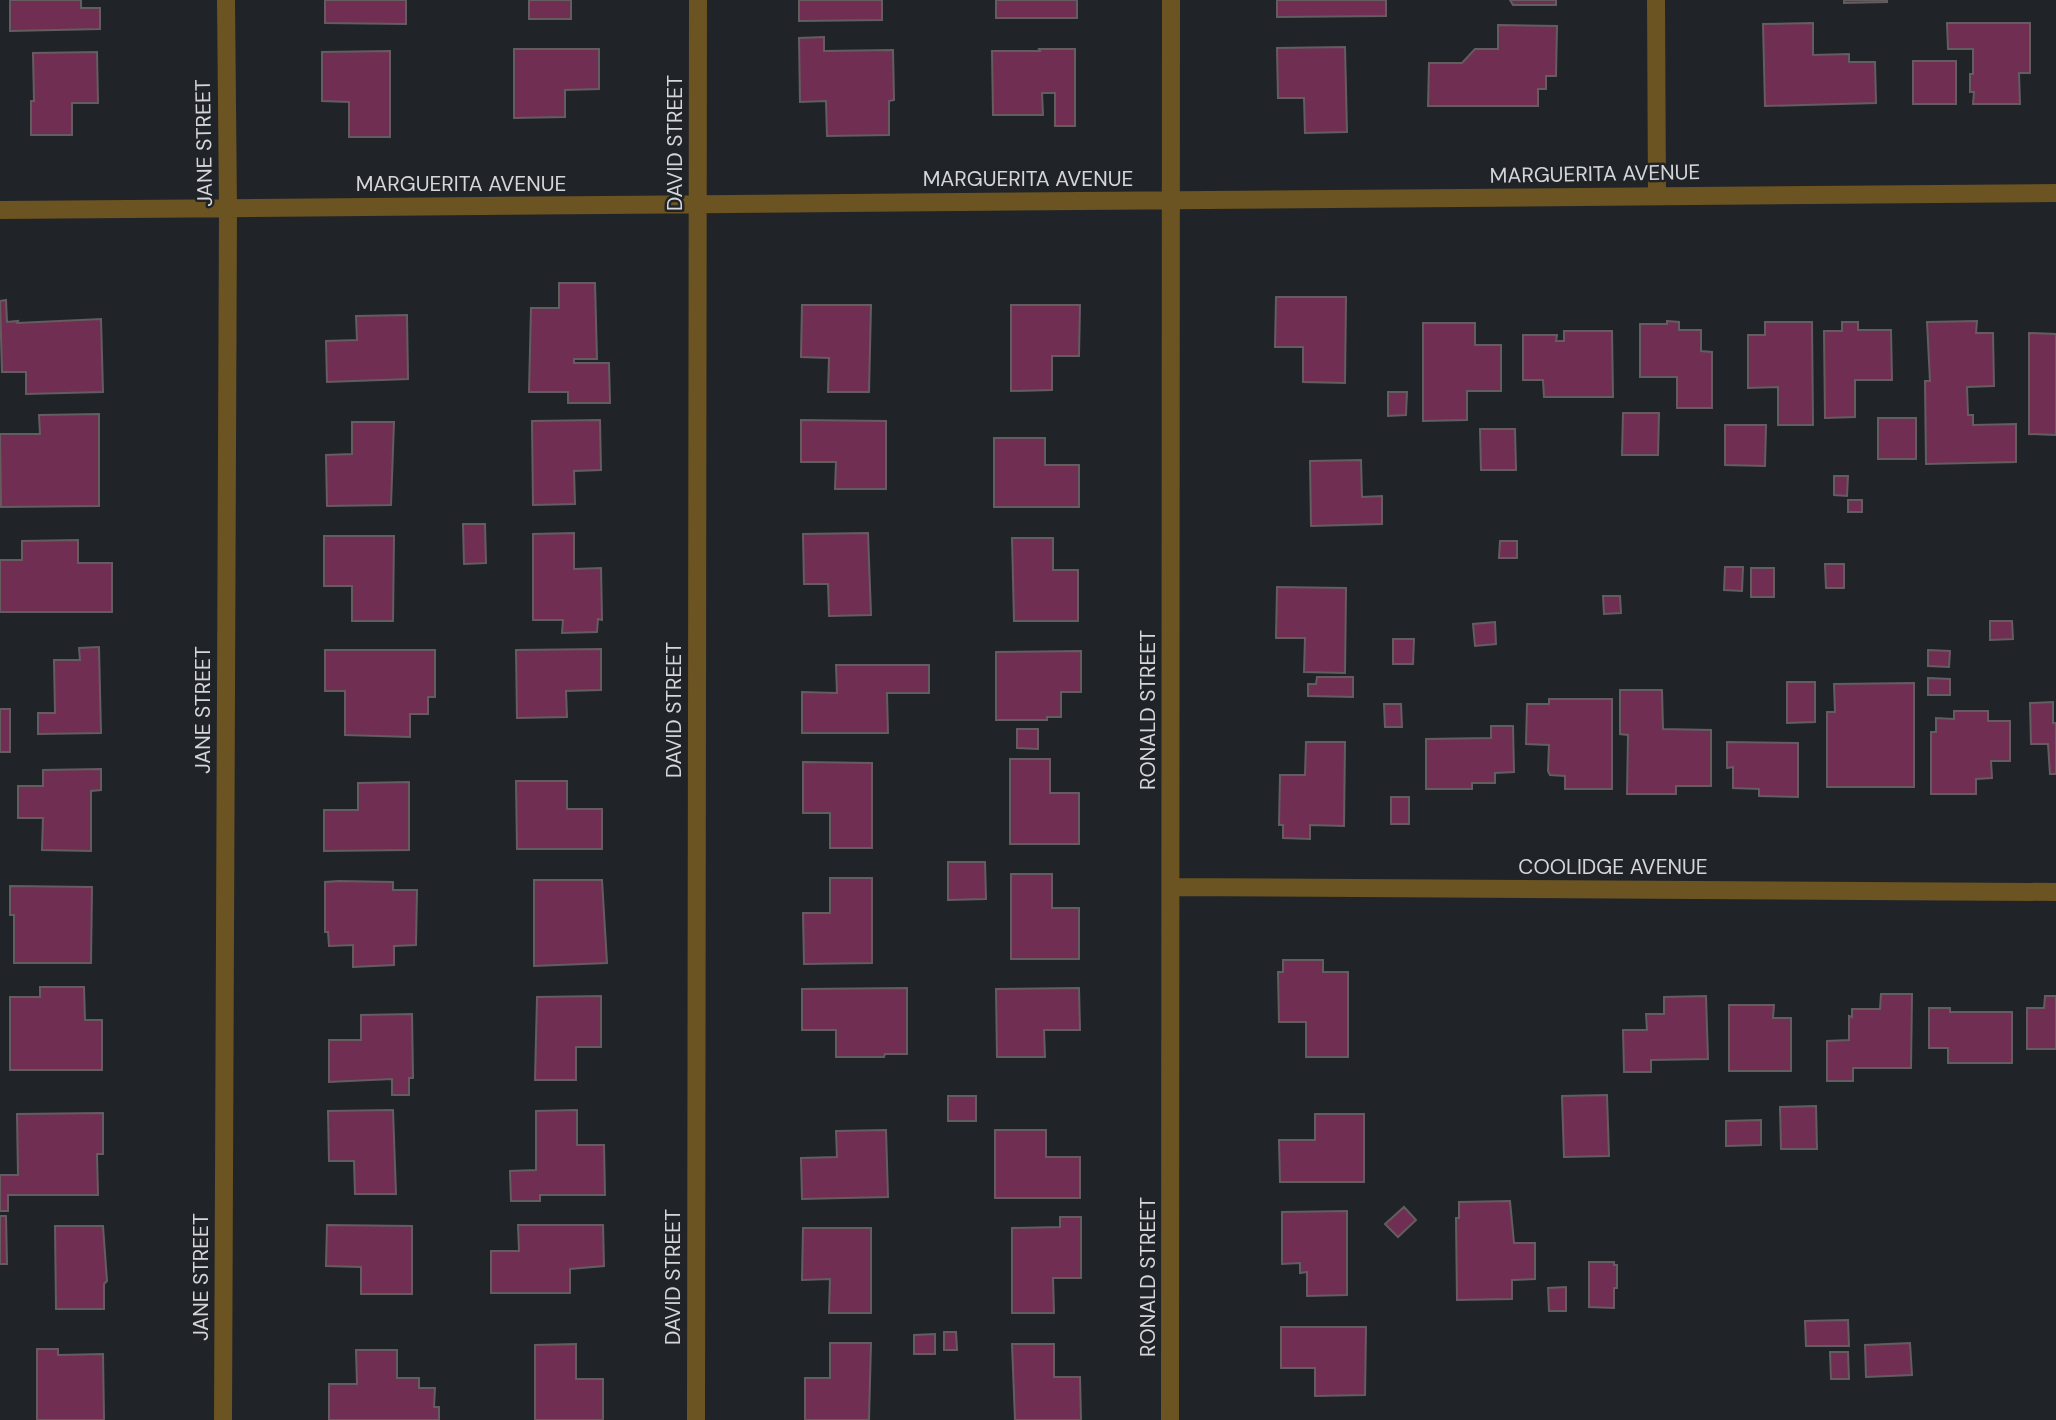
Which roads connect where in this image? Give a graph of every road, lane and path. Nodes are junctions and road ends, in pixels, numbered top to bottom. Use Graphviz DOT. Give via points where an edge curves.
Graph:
graph roads {
  1 [pos="226,0"];
  2 [pos="698,0"];
  3 [pos="1171,0"];
  4 [pos="1656,0"];
  5 [pos="2056,193"];
  6 [pos="1657,196"];
  7 [pos="1172,201"];
  8 [pos="698,204"];
  9 [pos="228,208"];
  10 [pos="0,210"];
  11 [pos="1171,887"];
  12 [pos="2056,892"];
  13 [pos="223,1420"];
  14 [pos="695,1420"];
  15 [pos="1170,1420"];
  1 -- 9 [label="street, JANE STREET"];
  2 -- 8 [label="street, DAVID STREET"];
  3 -- 7 [label="street, RONALD STREET"];
  4 -- 6 [label="street"];
  5 -- 6 [label="street, MARGUERITA AVENUE"];
  6 -- 7 [label="street, MARGUERITA AVENUE"];
  7 -- 8 [label="street, MARGUERITA AVENUE"];
  7 -- 11 [label="street, RONALD STREET"];
  8 -- 9 [label="street, MARGUERITA AVENUE"];
  8 -- 14 [label="street, DAVID STREET"];
  9 -- 10 [label="street, MARGUERITA AVENUE"];
  9 -- 13 [label="street, JANE STREET"];
  11 -- 12 [label="street, COOLIDGE AVENUE"];
  11 -- 15 [label="street, RONALD STREET"];
}
